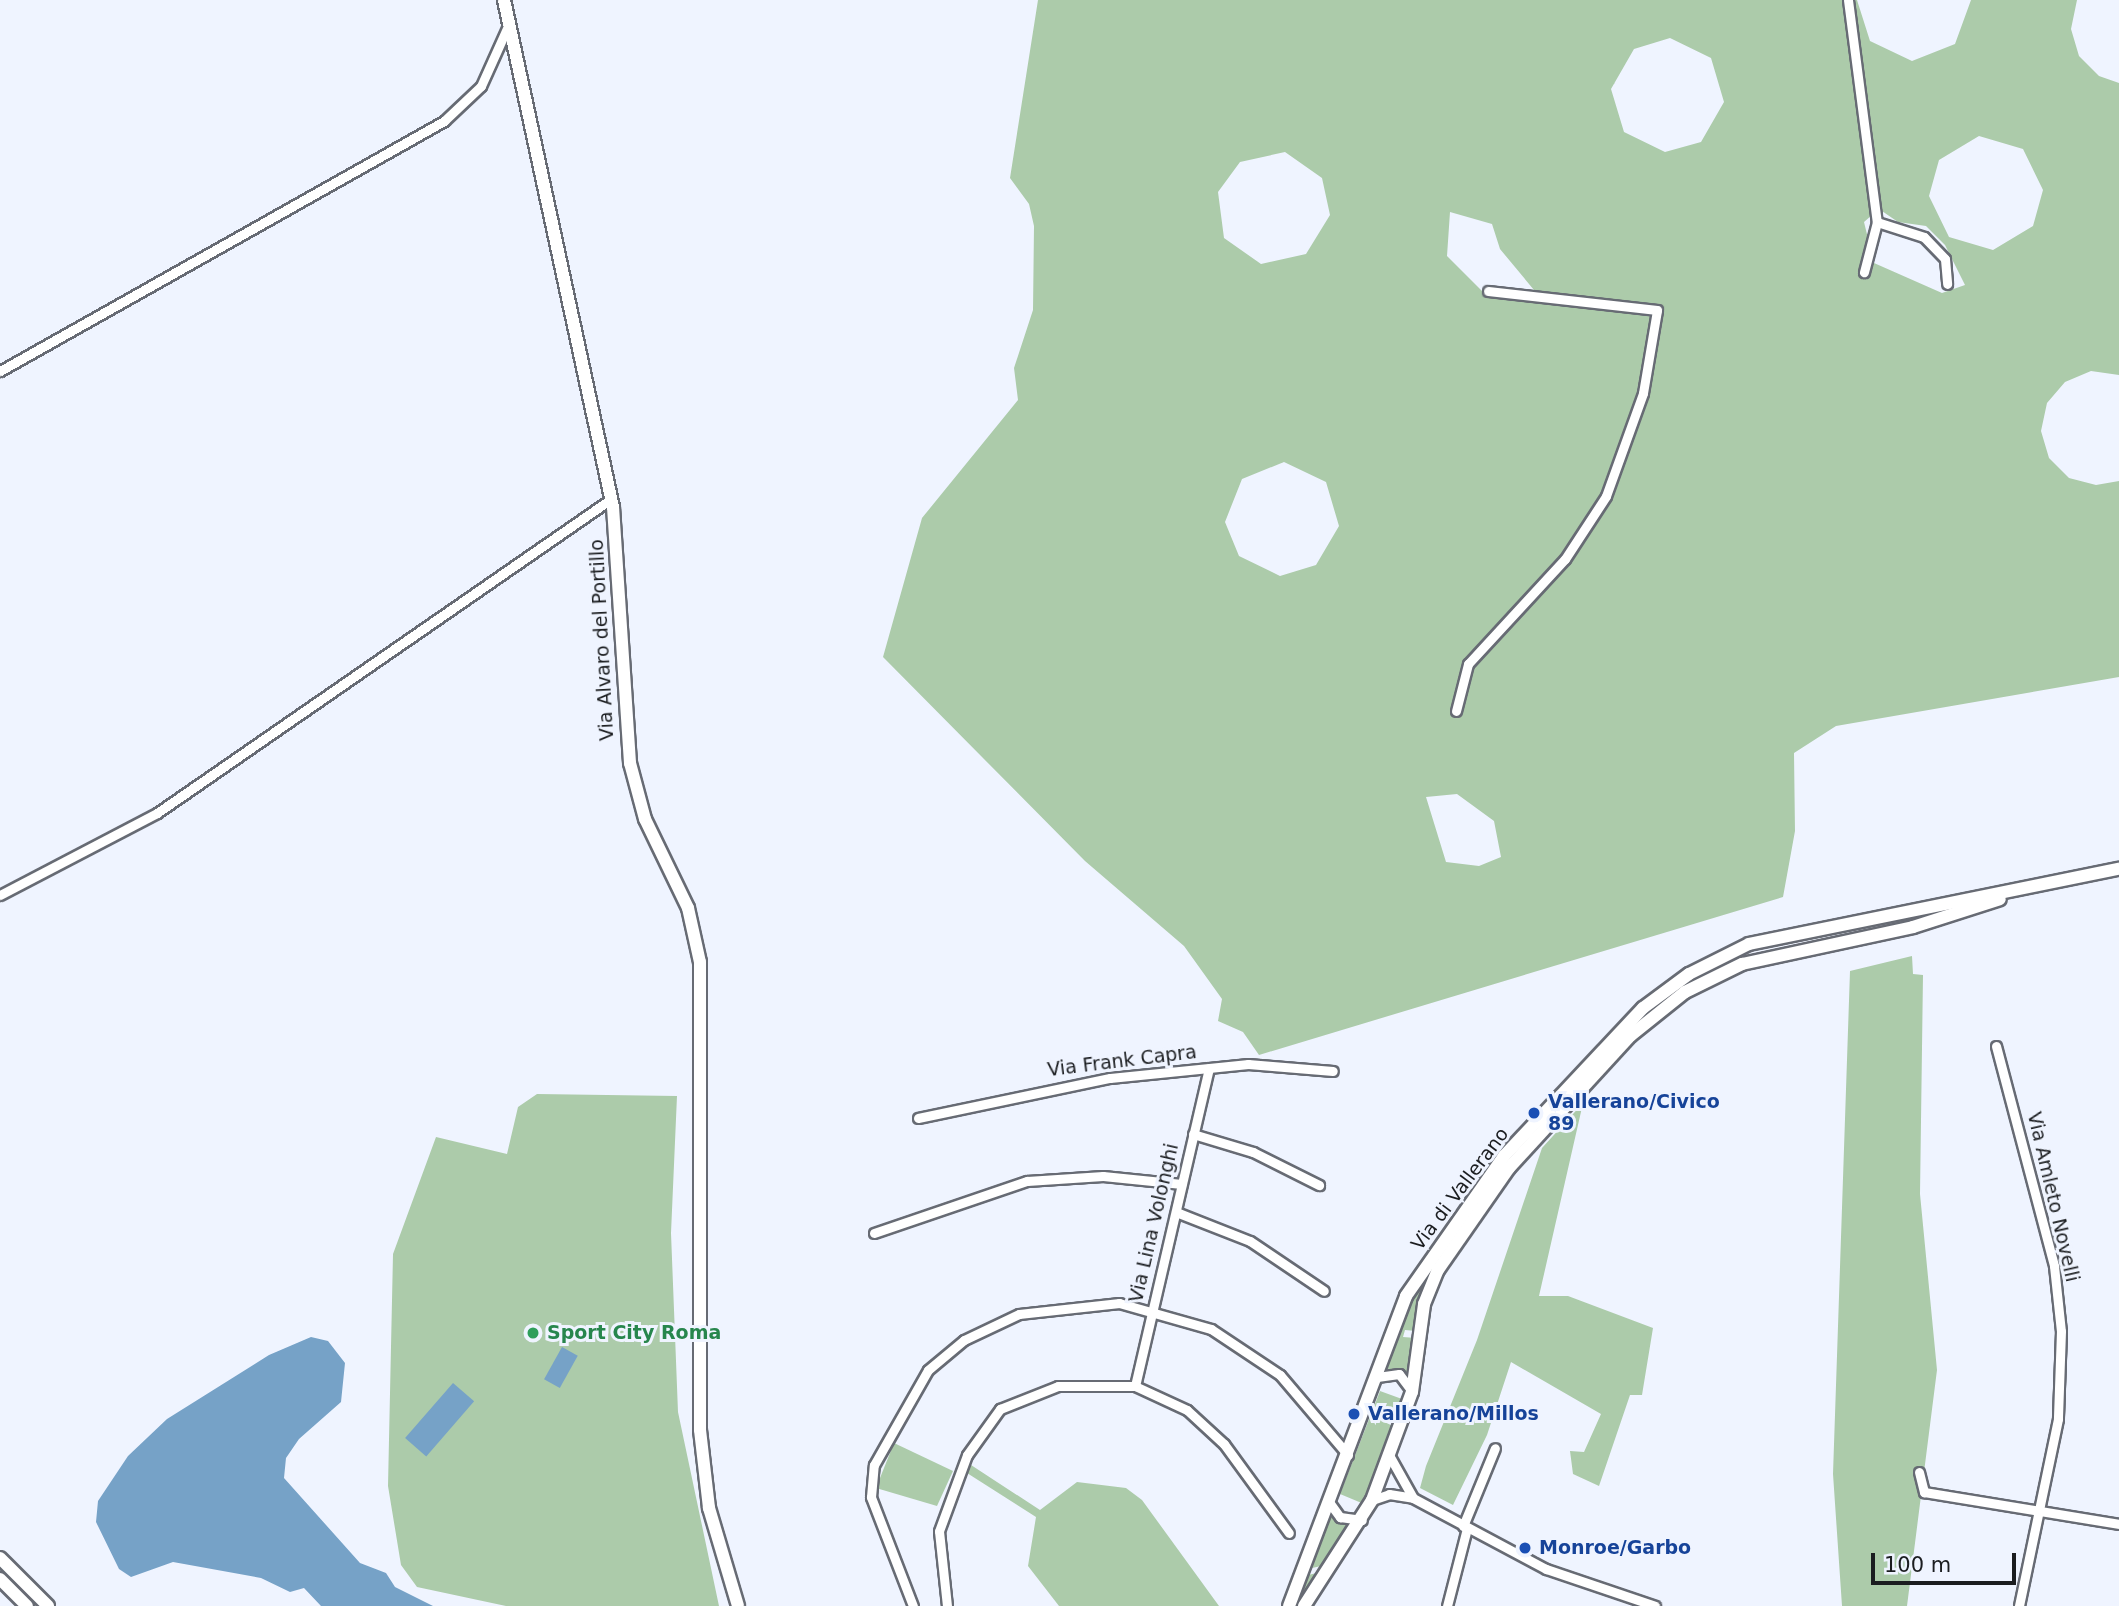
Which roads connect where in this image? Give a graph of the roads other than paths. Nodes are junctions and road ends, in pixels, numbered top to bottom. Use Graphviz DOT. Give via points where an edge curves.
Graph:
graph roads {
  1 [pos="504,0"];
  2 [pos="1848,0"];
  3 [pos="509,24"];
  4 [pos="1877,222"];
  5 [pos="1864,272"];
  6 [pos="1947,284"];
  7 [pos="1488,291"];
  8 [pos="0,370"];
  9 [pos="611,499"];
  10 [pos="1456,711"];
  11 [pos="2119,869"];
  12 [pos="2023,890"];
  13 [pos="0,894"];
  14 [pos="1996,1046"];
  15 [pos="1209,1068"];
  16 [pos="1333,1071"];
  17 [pos="918,1118"];
  18 [pos="1193,1134"];
  19 [pos="1182,1184"];
  20 [pos="1319,1185"];
  21 [pos="1176,1212"];
  22 [pos="874,1233"];
  23 [pos="1324,1291"];
  24 [pos="1153,1309"];
  25 [pos="1377,1377"];
  26 [pos="1135,1386"];
  27 [pos="1412,1392"];
  28 [pos="1495,1448"];
  29 [pos="1389,1453"];
  30 [pos="1348,1455"];
  31 [pos="1919,1472"];
  32 [pos="1413,1498"];
  33 [pos="1372,1500"];
  34 [pos="1329,1502"];
  35 [pos="2038,1512"];
  36 [pos="1362,1520"];
  37 [pos="2119,1524"];
  38 [pos="1465,1527"];
  39 [pos="1289,1533"];
  40 [pos="0,1558"];
  41 [pos="0,1579"];
  42 [pos="27,1606"];
  43 [pos="48,1606"];
  44 [pos="738,1606"];
  45 [pos="913,1606"];
  46 [pos="947,1606"];
  47 [pos="1289,1606"];
  48 [pos="1304,1606"];
  49 [pos="1447,1606"];
  50 [pos="1655,1606"];
  51 [pos="2019,1606"];
  1 -- 3 [label="street, Via Alvaro del Portillo"];
  2 -- 4 [label="street"];
  3 -- 8 [label="street" via="481,86 450,117"];
  3 -- 9 [label="street, Via Alvaro del Portillo"];
  4 -- 5 [label="street"];
  4 -- 6 [label="street" via="1924,237 1945,259"];
  7 -- 10 [label="street" via="1657,310 1643,393 1606,496 1564,559 1468,664"];
  9 -- 13 [label="street" via="157,813"];
  9 -- 44 [label="street, Via Alvaro del Portillo" via="630,763 645,819 688,908 700,962 700,1439 710,1515"];
  11 -- 12 [label="street, Via di Vallerano"];
  12 -- 25 [label="street, Via di Vallerano" via="1749,944 1664,991 1611,1039 1494,1170 1403,1302"];
  12 -- 27 [label="street, Via di Vallerano" via="1938,921 1742,964 1658,1012 1524,1151 1443,1261 1426,1298"];
  14 -- 35 [label="street, Via Amleto Novelli" via="2059,1301 2059,1411"];
  15 -- 16 [label="street, Via Frank Capra"];
  15 -- 17 [label="street, Via Frank Capra" via="1054,1087"];
  15 -- 18 [label="street, Via Lina Volonghi"];
  18 -- 19 [label="street, Via Lina Volonghi"];
  18 -- 20 [label="street" via="1247,1149"];
  19 -- 21 [label="street, Via Lina Volonghi"];
  19 -- 22 [label="street" via="1122,1176 1044,1179 972,1195"];
  21 -- 23 [label="street" via="1250,1241"];
  21 -- 24 [label="street, Via Lina Volonghi"];
  24 -- 26 [label="street, Via Lina Volonghi"];
  24 -- 30 [label="street" via="1252,1352 1300,1395"];
  24 -- 45 [label="street" via="1087,1303 1030,1311 964,1339 919,1379 893,1423 870,1484"];
  25 -- 27 [label="street" via="1399,1374"];
  25 -- 30 [label="street, Via di Vallerano"];
  26 -- 39 [label="street" via="1207,1426"];
  26 -- 46 [label="street" via="1059,1386 1014,1400 986,1422 940,1523 938,1561"];
  27 -- 29 [label="street, Via di Vallerano"];
  28 -- 38 [label="street"];
  29 -- 32 [label="street"];
  29 -- 33 [label="street, Via di Vallerano"];
  30 -- 34 [label="street, Via di Vallerano"];
  31 -- 35 [label="street" via="1924,1492"];
  32 -- 33 [label="street" via="1389,1494"];
  32 -- 38 [label="street"];
  33 -- 36 [label="street, Via di Vallerano"];
  34 -- 36 [label="street" via="1340,1517"];
  34 -- 47 [label="street, Via di Vallerano"];
  35 -- 37 [label="street"];
  35 -- 51 [label="street, Via Amleto Novelli"];
  36 -- 48 [label="street, Via di Vallerano"];
  38 -- 49 [label="street"];
  38 -- 50 [label="street" via="1569,1579"];
  40 -- 43 [label="street"];
  41 -- 42 [label="street"];
}
